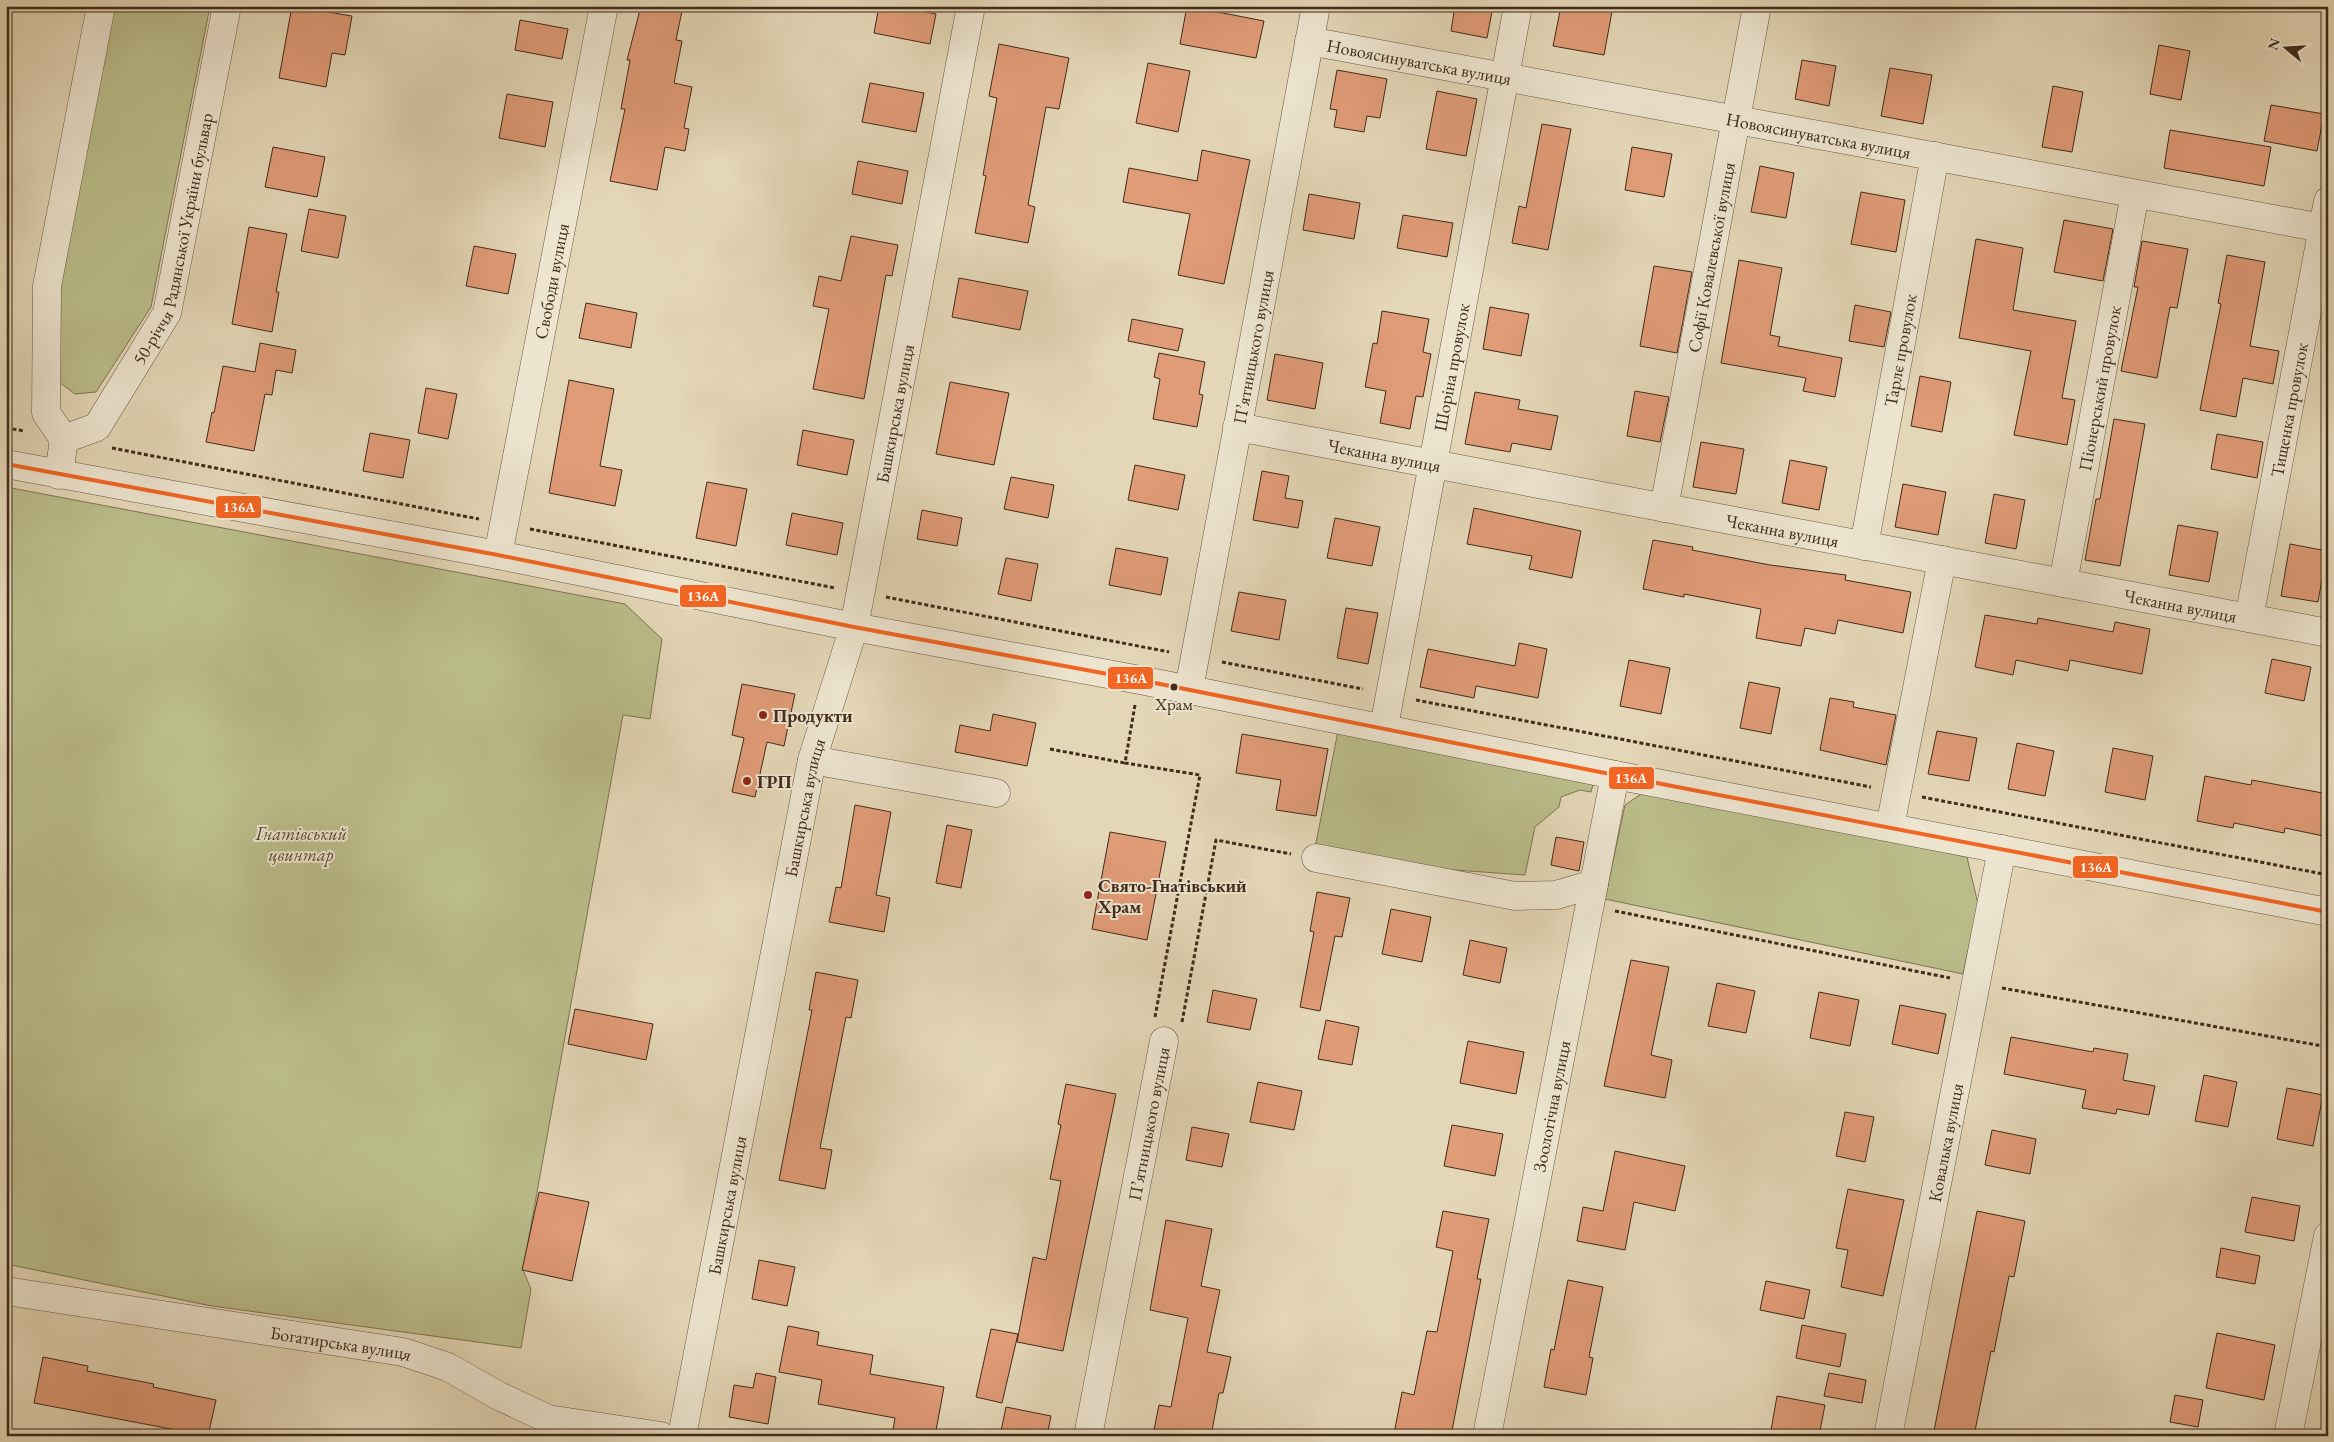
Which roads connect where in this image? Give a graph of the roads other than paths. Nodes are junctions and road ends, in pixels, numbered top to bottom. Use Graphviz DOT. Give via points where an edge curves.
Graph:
graph roads {
  1 [pos="101,6"];
  2 [pos="227,6"];
  3 [pos="604,6"];
  4 [pos="970,6"];
  5 [pos="1316,6"];
  6 [pos="1518,6"];
  7 [pos="1757,6"];
  8 [pos="1309,41"];
  9 [pos="1504,77"];
  10 [pos="1736,120"];
  11 [pos="1935,156"];
  12 [pos="2135,194"];
  13 [pos="2328,200"];
  14 [pos="2325,228"];
  15 [pos="1237,427"];
  16 [pos="64,439"];
  17 [pos="6,464"];
  18 [pos="1433,464"];
  19 [pos="59,475"];
  20 [pos="1664,508"];
  21 [pos="1864,546"];
  22 [pos="498,555"];
  23 [pos="1942,560"];
  24 [pos="2063,583"];
  25 [pos="2249,618"];
  26 [pos="854,627"];
  27 [pos="2328,633"];
  28 [pos="1189,689"];
  29 [pos="1384,727"];
  30 [pos="812,760"];
  31 [pos="1615,775"];
  32 [pos="996,793"];
  33 [pos="1890,828"];
  34 [pos="2002,849"];
  35 [pos="1316,858"];
  36 [pos="1594,884"];
  37 [pos="2328,912"];
  38 [pos="1164,1041"];
  39 [pos="2328,1236"];
  40 [pos="6,1291"];
  41 [pos="661,1436"];
  42 [pos="682,1436"];
  43 [pos="1088,1436"];
  44 [pos="1487,1436"];
  45 [pos="1888,1436"];
  46 [pos="2288,1436"];
  1 -- 16 [label="street" via="47,286 46,413"];
  2 -- 16 [label="street, 50-річчя Радянської України бульвар" via="167,313 97,427"];
  3 -- 22 [label="street, Свободи вулиця"];
  4 -- 26 [label="street, Башкирська вулиця"];
  5 -- 8 [label="street, П’ятницького вулиця"];
  6 -- 9 [label="street, Шоріна провулок"];
  7 -- 10 [label="street, Софії Ковалевської вулиця"];
  8 -- 9 [label="street, Новоясинуватська вулиця"];
  8 -- 15 [label="street, П’ятницького вулиця"];
  9 -- 10 [label="street, Новоясинуватська вулиця"];
  9 -- 18 [label="street, Шоріна провулок"];
  10 -- 11 [label="street, Новоясинуватська вулиця"];
  10 -- 20 [label="street, Софії Ковалевської вулиця"];
  11 -- 12 [label="street, Новоясинуватська вулиця"];
  11 -- 21 [label="street, Тарлє провулок"];
  12 -- 14 [label="street, Новоясинуватська вулиця"];
  12 -- 24 [label="street, Пiонерський провулок"];
  13 -- 14 [label="street, Тищенка провулок"];
  14 -- 25 [label="street, Тищенка провулок"];
  15 -- 18 [label="street, Чеканна вулиця"];
  15 -- 28 [label="street, П’ятницького вулиця"];
  16 -- 19 [label="street"];
  17 -- 19 [label="street"];
  18 -- 20 [label="street, Чеканна вулиця"];
  18 -- 29 [label="street, Шоріна провулок"];
  19 -- 22 [label="street"];
  20 -- 21 [label="street, Чеканна вулиця"];
  21 -- 23 [label="street, Чеканна вулиця"];
  22 -- 26 [label="street"];
  23 -- 24 [label="street, Чеканна вулиця"];
  23 -- 33 [label="street"];
  24 -- 25 [label="street, Чеканна вулиця"];
  25 -- 27 [label="street, Чеканна вулиця"];
  26 -- 28 [label="street"];
  26 -- 30 [label="street, Башкирська вулиця"];
  28 -- 29 [label="street"];
  29 -- 31 [label="street"];
  30 -- 32 [label="street"];
  30 -- 42 [label="street, Башкирська вулиця"];
  31 -- 33 [label="street"];
  31 -- 36 [label="street, Зоологічна вулиця"];
  33 -- 34 [label="street"];
  34 -- 37 [label="street"];
  34 -- 45 [label="street, Ковалька вулиця"];
  35 -- 36 [label="street" via="1515,896 1556,895"];
  36 -- 44 [label="street, Зоологічна вулиця"];
  38 -- 43 [label="street, П’ятницького вулиця"];
  39 -- 46 [label="street"];
  40 -- 41 [label="street, Богатирська вулиця" via="403,1352 448,1367 497,1395 548,1418"];
}
